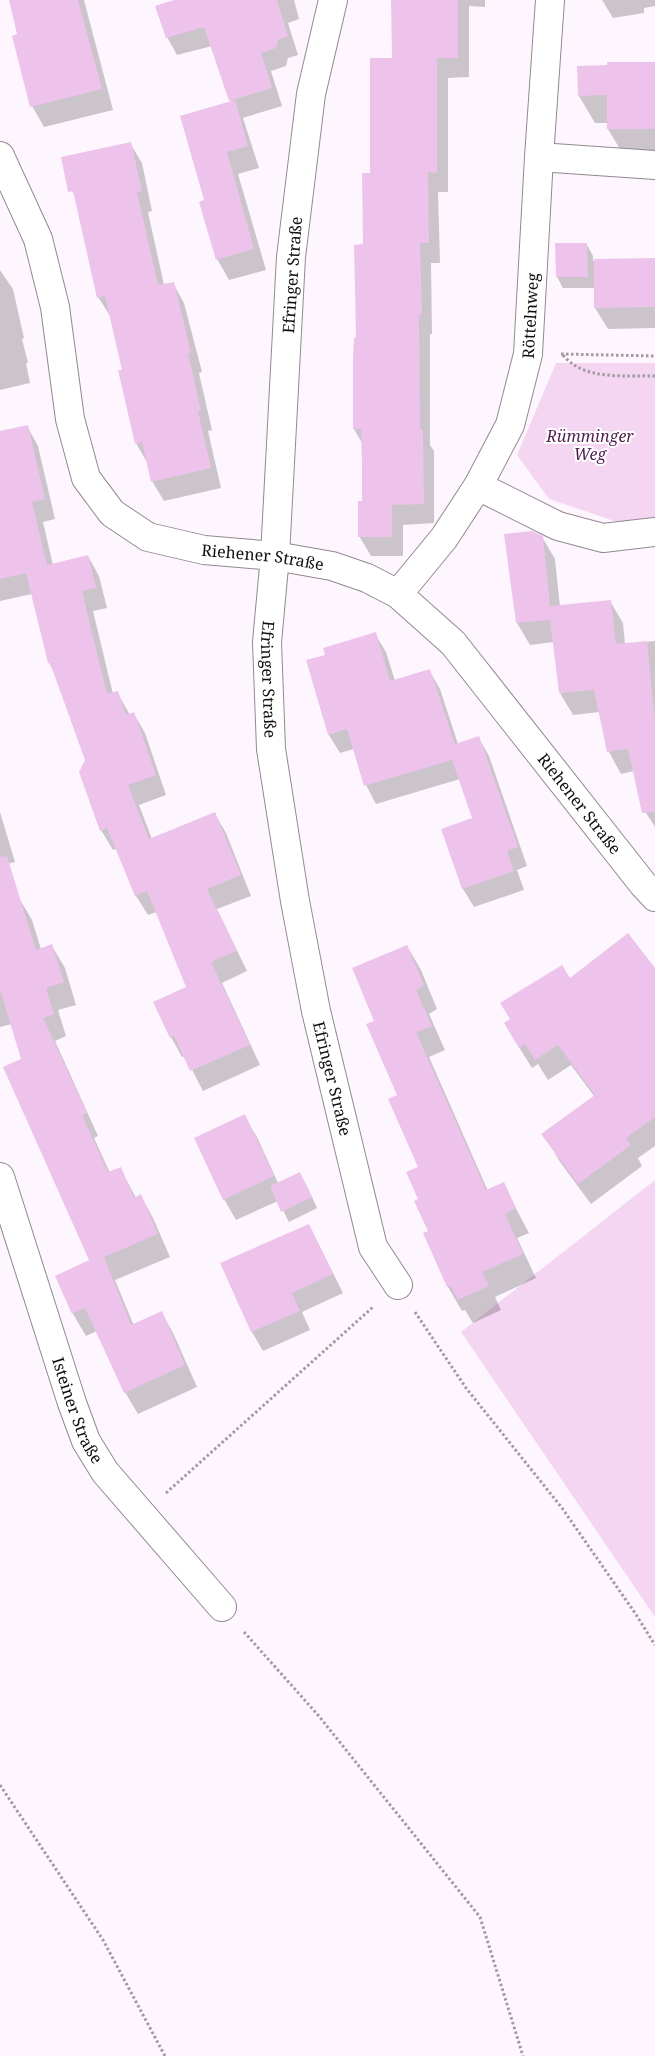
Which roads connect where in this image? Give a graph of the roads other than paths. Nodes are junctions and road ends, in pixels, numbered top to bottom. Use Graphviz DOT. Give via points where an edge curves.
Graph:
graph roads {
  1 [pos="333,0"];
  2 [pos="550,0"];
  3 [pos="0,156"];
  4 [pos="539,157"];
  5 [pos="655,165"];
  6 [pos="478,486"];
  7 [pos="655,532"];
  8 [pos="275,556"];
  9 [pos="398,594"];
  10 [pos="655,897"];
  11 [pos="0,1177"];
  12 [pos="398,1285"];
  13 [pos="222,1607"];
  1 -- 8 [label="street, Efringer Straße" via="310,94 291,257"];
  2 -- 4 [label="street, Röttelnweg"];
  3 -- 8 [label="street, Riehener Straße" via="38,239 55,308 70,419 86,478 112,514 148,537 204,550"];
  4 -- 5 [label="street"];
  4 -- 6 [label="street, Röttelnweg" via="528,354 510,425"];
  6 -- 7 [label="street" via="558,526 603,538"];
  6 -- 9 [label="street, Röttelnweg" via="444,538"];
  8 -- 9 [label="street, Riehener Straße" via="332,566 367,578"];
  8 -- 12 [label="street, Efringer Straße" via="267,642 271,749 295,900 316,1011 373,1247"];
  9 -- 10 [label="street, Riehener Straße" via="453,643"];
  11 -- 13 [label="street, Isteiner Straße" via="86,1441 105,1472"];
}
